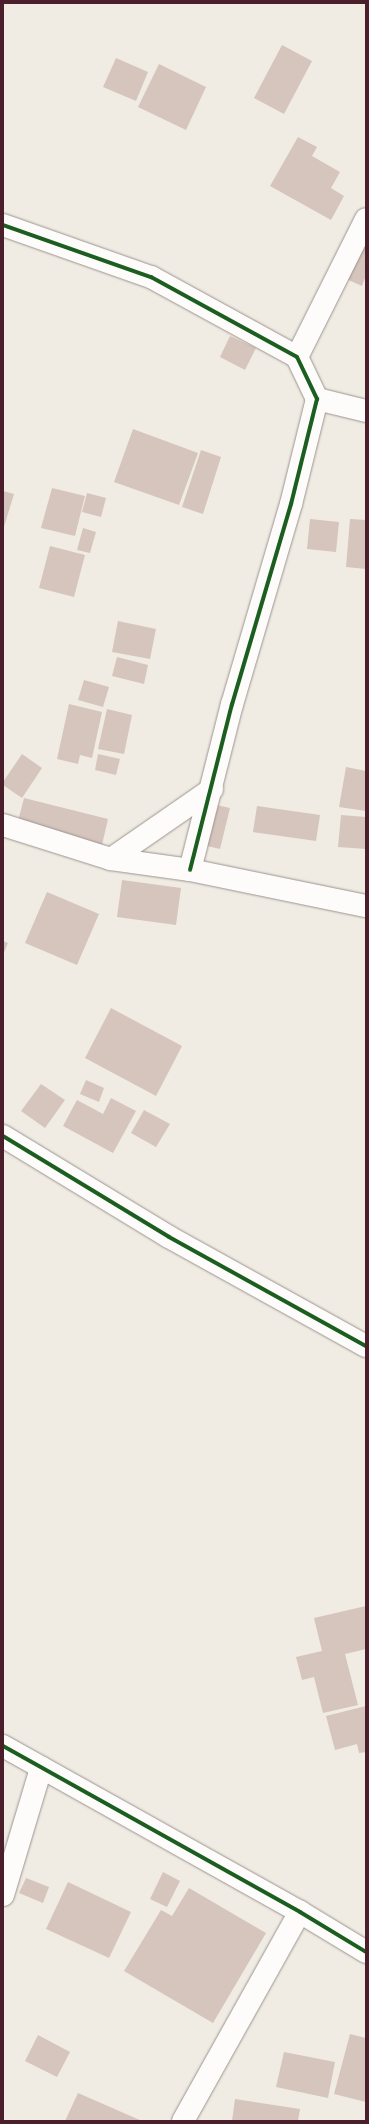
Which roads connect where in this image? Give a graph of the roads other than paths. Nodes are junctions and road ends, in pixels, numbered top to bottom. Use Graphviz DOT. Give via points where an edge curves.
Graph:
graph roads {
  1 [pos="366,219"];
  2 [pos="3,225"];
  3 [pos="296,358"];
  4 [pos="317,399"];
  5 [pos="366,412"];
  6 [pos="212,789"];
  7 [pos="3,825"];
  8 [pos="110,859"];
  9 [pos="190,870"];
  10 [pos="366,906"];
  11 [pos="3,1136"];
  12 [pos="366,1346"];
  13 [pos="3,1746"];
  14 [pos="41,1768"];
  15 [pos="3,1895"];
  16 [pos="300,1912"];
  17 [pos="366,1952"];
  18 [pos="183,2121"];
  1 -- 3 [label="street"];
  2 -- 3 [label="street" via="151,277"];
  3 -- 4 [label="street"];
  4 -- 5 [label="street"];
  4 -- 6 [label="street" via="291,504 232,704"];
  6 -- 8 [label="street"];
  6 -- 9 [label="street"];
  7 -- 8 [label="street"];
  8 -- 9 [label="street"];
  9 -- 10 [label="street"];
  11 -- 12 [label="street" via="169,1237"];
  13 -- 14 [label="street"];
  14 -- 15 [label="street"];
  14 -- 16 [label="street"];
  16 -- 17 [label="street"];
  16 -- 18 [label="street"];
}
